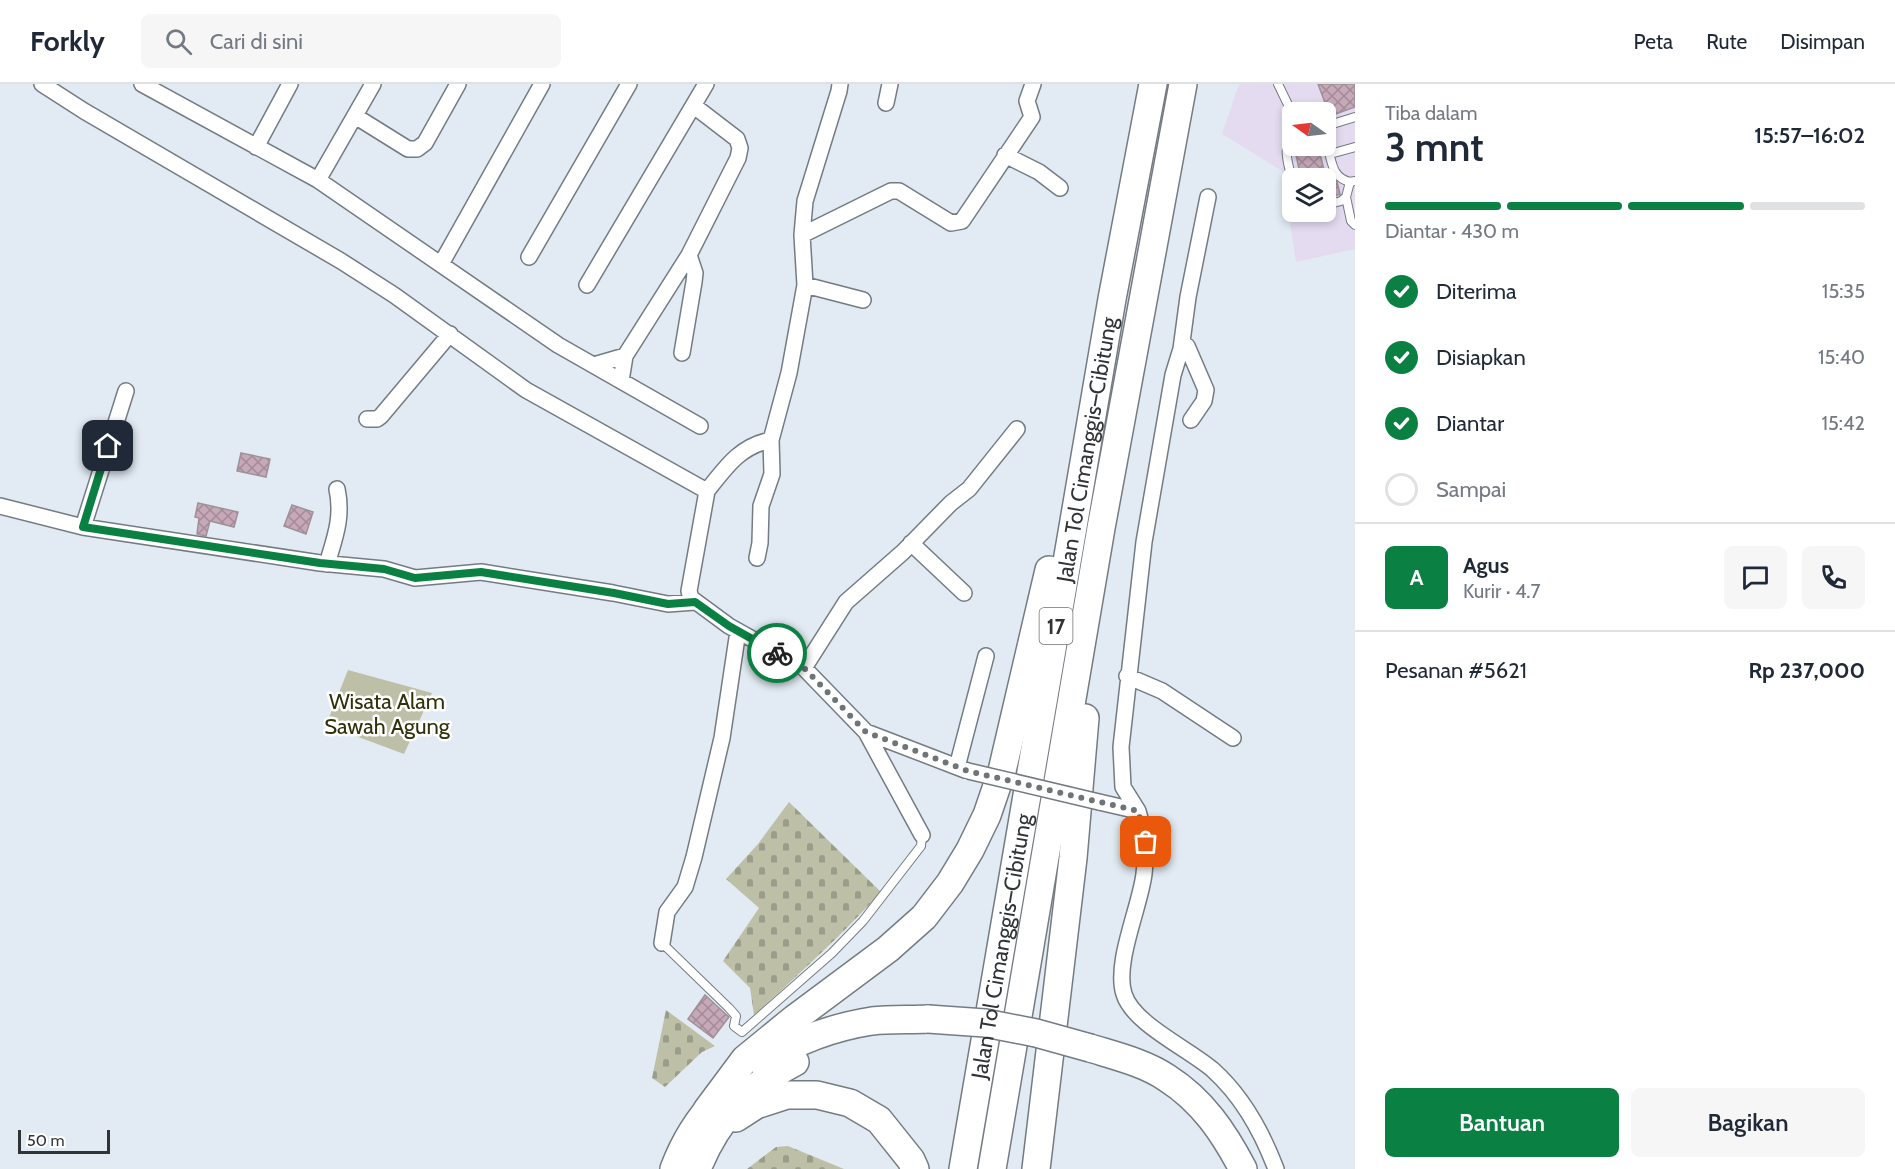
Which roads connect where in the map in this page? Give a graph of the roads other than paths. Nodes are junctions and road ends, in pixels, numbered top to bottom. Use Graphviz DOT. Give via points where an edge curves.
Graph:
graph roads {
  1 [pos="42,84"];
  2 [pos="142,84"];
  3 [pos="290,84"];
  4 [pos="373,84"];
  5 [pos="458,84"];
  6 [pos="542,84"];
  7 [pos="629,84"];
  8 [pos="706,84"];
  9 [pos="840,84"];
  10 [pos="890,84"];
  11 [pos="1033,84"];
  12 [pos="1153,84"];
  13 [pos="1183,84"];
  14 [pos="1278,84"];
  15 [pos="1287,102"];
  16 [pos="886,103"];
  17 [pos="694,106"];
  18 [pos="355,116"];
  19 [pos="1355,117"];
  20 [pos="1336,123"];
  21 [pos="256,147"];
  22 [pos="1355,147"];
  23 [pos="1336,152"];
  24 [pos="1005,155"];
  25 [pos="1330,156"];
  26 [pos="318,180"];
  27 [pos="1352,182"];
  28 [pos="1060,188"];
  29 [pos="1208,197"];
  30 [pos="1346,197"];
  31 [pos="1336,201"];
  32 [pos="1355,225"];
  33 [pos="802,235"];
  34 [pos="689,255"];
  35 [pos="529,257"];
  36 [pos="441,264"];
  37 [pos="587,285"];
  38 [pos="805,285"];
  39 [pos="1113,298"];
  40 [pos="864,300"];
  41 [pos="450,334"];
  42 [pos="1189,346"];
  43 [pos="682,352"];
  44 [pos="625,356"];
  45 [pos="594,365"];
  46 [pos="621,381"];
  47 [pos="126,391"];
  48 [pos="367,419"];
  49 [pos="1191,420"];
  50 [pos="700,426"];
  51 [pos="1017,429"];
  52 [pos="771,440"];
  53 [pos="337,489"];
  54 [pos="707,490"];
  55 [pos="0,506"];
  56 [pos="83,527"];
  57 [pos="1101,528"];
  58 [pos="911,543"];
  59 [pos="757,558"];
  60 [pos="327,564"];
  61 [pos="964,593"];
  62 [pos="695,602"];
  63 [pos="738,631"];
  64 [pos="986,656"];
  65 [pos="804,668"];
  66 [pos="1128,676"];
  67 [pos="866,732"];
  68 [pos="1233,738"];
  69 [pos="962,769"];
  70 [pos="1138,811"];
  71 [pos="922,835"];
  72 [pos="662,942"];
  73 [pos="928,1028"];
  74 [pos="1090,1055"];
  75 [pos="707,1110"];
  76 [pos="701,1160"];
  77 [pos="674,1169"];
  78 [pos="915,1169"];
  79 [pos="963,1169"];
  80 [pos="992,1169"];
  81 [pos="1036,1169"];
  82 [pos="1228,1169"];
  83 [pos="1244,1169"];
  84 [pos="1276,1169"];
  1 -- 41 [label="street" via="341,261"];
  2 -- 21 [label="street"];
  3 -- 21 [label="street"];
  4 -- 18 [label="street"];
  5 -- 18 [label="street" via="417,149 408,149"];
  6 -- 36 [label="street"];
  7 -- 35 [label="street"];
  8 -- 17 [label="street"];
  9 -- 33 [label="street" via="805,201"];
  10 -- 16 [label="street"];
  11 -- 24 [label="street" via="1027,101 1032,117"];
  12 -- 39 [label="highway, Jalan Tol Cimanggis–Cibitung / 17"];
  13 -- 57 [label="highway, Jalan Tol Cimanggis–Cibitung / 17"];
  14 -- 15 [label="lane"];
  17 -- 34 [label="street" via="737,139 740,148"];
  17 -- 37 [label="street"];
  18 -- 26 [label="street"];
  19 -- 20 [label="lane"];
  21 -- 26 [label="street"];
  22 -- 23 [label="lane"];
  24 -- 28 [label="street"];
  24 -- 33 [label="street" via="957,223 899,191 891,191"];
  25 -- 27 [label="lane" via="1334,172 1341,180"];
  26 -- 36 [label="street"];
  27 -- 30 [label="lane"];
  29 -- 42 [label="street" via="1190,288"];
  30 -- 31 [label="lane"];
  30 -- 32 [label="lane"];
  33 -- 38 [label="street"];
  34 -- 43 [label="street" via="695,273"];
  34 -- 44 [label="street"];
  36 -- 45 [label="street" via="558,345"];
  38 -- 40 [label="street"];
  38 -- 52 [label="street" via="789,374"];
  39 -- 75 [label="highway" via="1002,771 970,850 951,883 924,917 745,1059"];
  39 -- 79 [label="highway, Jalan Tol Cimanggis–Cibitung / 17"];
  41 -- 48 [label="street" via="381,416"];
  41 -- 54 [label="street" via="526,390"];
  42 -- 49 [label="street" via="1206,390 1204,401"];
  42 -- 66 [label="street" via="1173,375 1144,542"];
  44 -- 45 [label="street"];
  44 -- 46 [label="street"];
  45 -- 46 [label="street"];
  46 -- 50 [label="street"];
  47 -- 56 [label="street"];
  51 -- 58 [label="street" via="969,489"];
  52 -- 54 [label="street" via="742,452"];
  52 -- 59 [label="street" via="772,474 760,506"];
  53 -- 60 [label="street" via="340,516"];
  54 -- 62 [label="street" via="689,591"];
  55 -- 56 [label="street"];
  56 -- 60 [label="street"];
  57 -- 80 [label="highway, Jalan Tol Cimanggis–Cibitung / 17"];
  57 -- 81 [label="highway" via="1073,858"];
  58 -- 61 [label="street"];
  58 -- 65 [label="street" via="846,602"];
  60 -- 62 [label="street" via="384,569 415,578 481,572 668,604"];
  62 -- 63 [label="street"];
  63 -- 65 [label="street"];
  63 -- 72 [label="street" via="722,738 694,858 685,886 667,912"];
  64 -- 69 [label="street"];
  65 -- 67 [label="street"];
  66 -- 68 [label="street" via="1162,691"];
  66 -- 70 [label="street" via="1121,747 1123,787"];
  67 -- 69 [label="street"];
  67 -- 71 [label="street"];
  69 -- 70 [label="street, bridge"];
  70 -- 84 [label="street" via="1146,842 1144,875 1122,975 1124,993 1132,1010 1147,1024 1213,1071 1237,1096 1255,1121"];
  71 -- 72 [label="lane" via="921,846 863,921 742,1032 734,1026 736,1016 729,1008"];
  73 -- 74 [label="highway"];
  73 -- 75 [label="highway" via="872,1021 824,1032 785,1047 739,1077"];
  73 -- 76 [label="highway" via="830,1048 793,1063 749,1090 726,1117"];
  74 -- 82 [label="highway" via="1157,1090 1187,1112 1211,1138"];
  74 -- 83 [label="highway" via="1132,1060 1167,1077 1199,1103 1225,1134"];
  75 -- 77 [label="highway" via="682,1147"];
  76 -- 78 [label="highway" via="731,1121 756,1105 787,1095 817,1095 850,1102 879,1120"];
}
